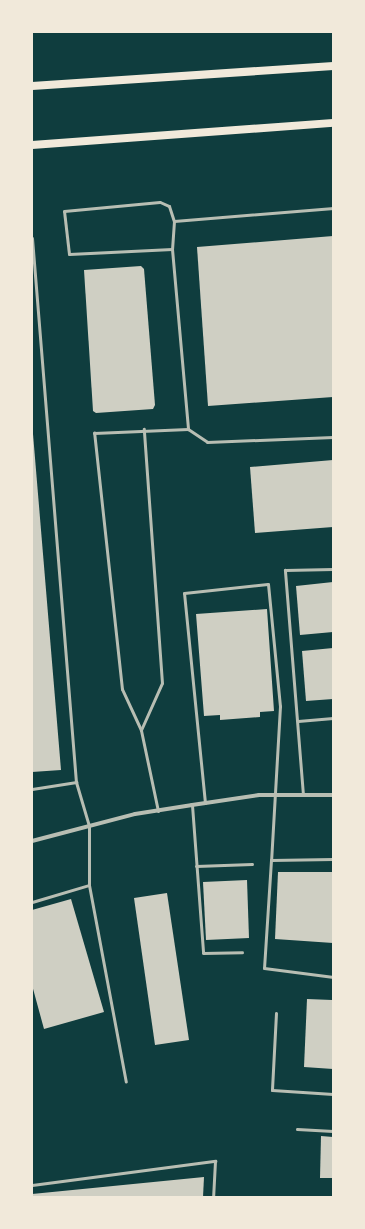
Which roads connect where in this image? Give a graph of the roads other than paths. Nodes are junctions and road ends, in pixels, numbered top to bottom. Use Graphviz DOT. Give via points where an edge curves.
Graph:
graph roads {
  1 [pos="333,66"];
  2 [pos="32,86"];
  3 [pos="333,123"];
  4 [pos="32,145"];
  5 [pos="333,208"];
  6 [pos="174,221"];
  7 [pos="32,238"];
  8 [pos="172,249"];
  9 [pos="144,429"];
  10 [pos="188,429"];
  11 [pos="333,437"];
  12 [pos="333,569"];
  13 [pos="333,718"];
  14 [pos="298,721"];
  15 [pos="142,730"];
  16 [pos="76,782"];
  17 [pos="32,789"];
  18 [pos="273,795"];
  19 [pos="303,795"];
  20 [pos="333,795"];
  21 [pos="205,803"];
  22 [pos="192,805"];
  23 [pos="158,811"];
  24 [pos="89,826"];
  25 [pos="32,841"];
  26 [pos="333,859"];
  27 [pos="271,860"];
  28 [pos="252,864"];
  29 [pos="196,866"];
  30 [pos="89,886"];
  31 [pos="32,902"];
  32 [pos="242,952"];
  33 [pos="333,977"];
  34 [pos="276,1013"];
  35 [pos="126,1082"];
  36 [pos="333,1094"];
  37 [pos="297,1129"];
  38 [pos="333,1131"];
  39 [pos="32,1185"];
  40 [pos="213,1197"];
  1 -- 2 [label="main road"];
  3 -- 4 [label="main road"];
  5 -- 6 [label="lane"];
  6 -- 8 [label="lane"];
  6 -- 8 [label="lane" via="170,206 160,202 64,211 69,254"];
  7 -- 16 [label="lane"];
  8 -- 10 [label="lane"];
  9 -- 10 [label="lane"];
  9 -- 15 [label="lane" via="162,683"];
  9 -- 15 [label="lane" via="94,433 122,688"];
  10 -- 11 [label="lane" via="207,442"];
  12 -- 14 [label="lane" via="285,570"];
  13 -- 14 [label="lane"];
  14 -- 19 [label="lane"];
  15 -- 23 [label="lane"];
  16 -- 17 [label="lane"];
  16 -- 24 [label="lane"];
  18 -- 19 [label="street"];
  18 -- 21 [label="street"];
  18 -- 21 [label="lane" via="279,691 268,584 184,593"];
  18 -- 27 [label="lane"];
  19 -- 20 [label="street"];
  21 -- 22 [label="street"];
  22 -- 23 [label="street"];
  22 -- 29 [label="lane"];
  23 -- 24 [label="street"];
  24 -- 25 [label="street"];
  24 -- 30 [label="lane"];
  26 -- 27 [label="lane"];
  27 -- 33 [label="lane" via="264,968"];
  28 -- 29 [label="lane"];
  29 -- 32 [label="lane" via="203,953"];
  30 -- 31 [label="lane"];
  30 -- 35 [label="lane"];
  34 -- 36 [label="lane" via="272,1090"];
  37 -- 38 [label="lane"];
  39 -- 40 [label="lane" via="215,1160"];
}
